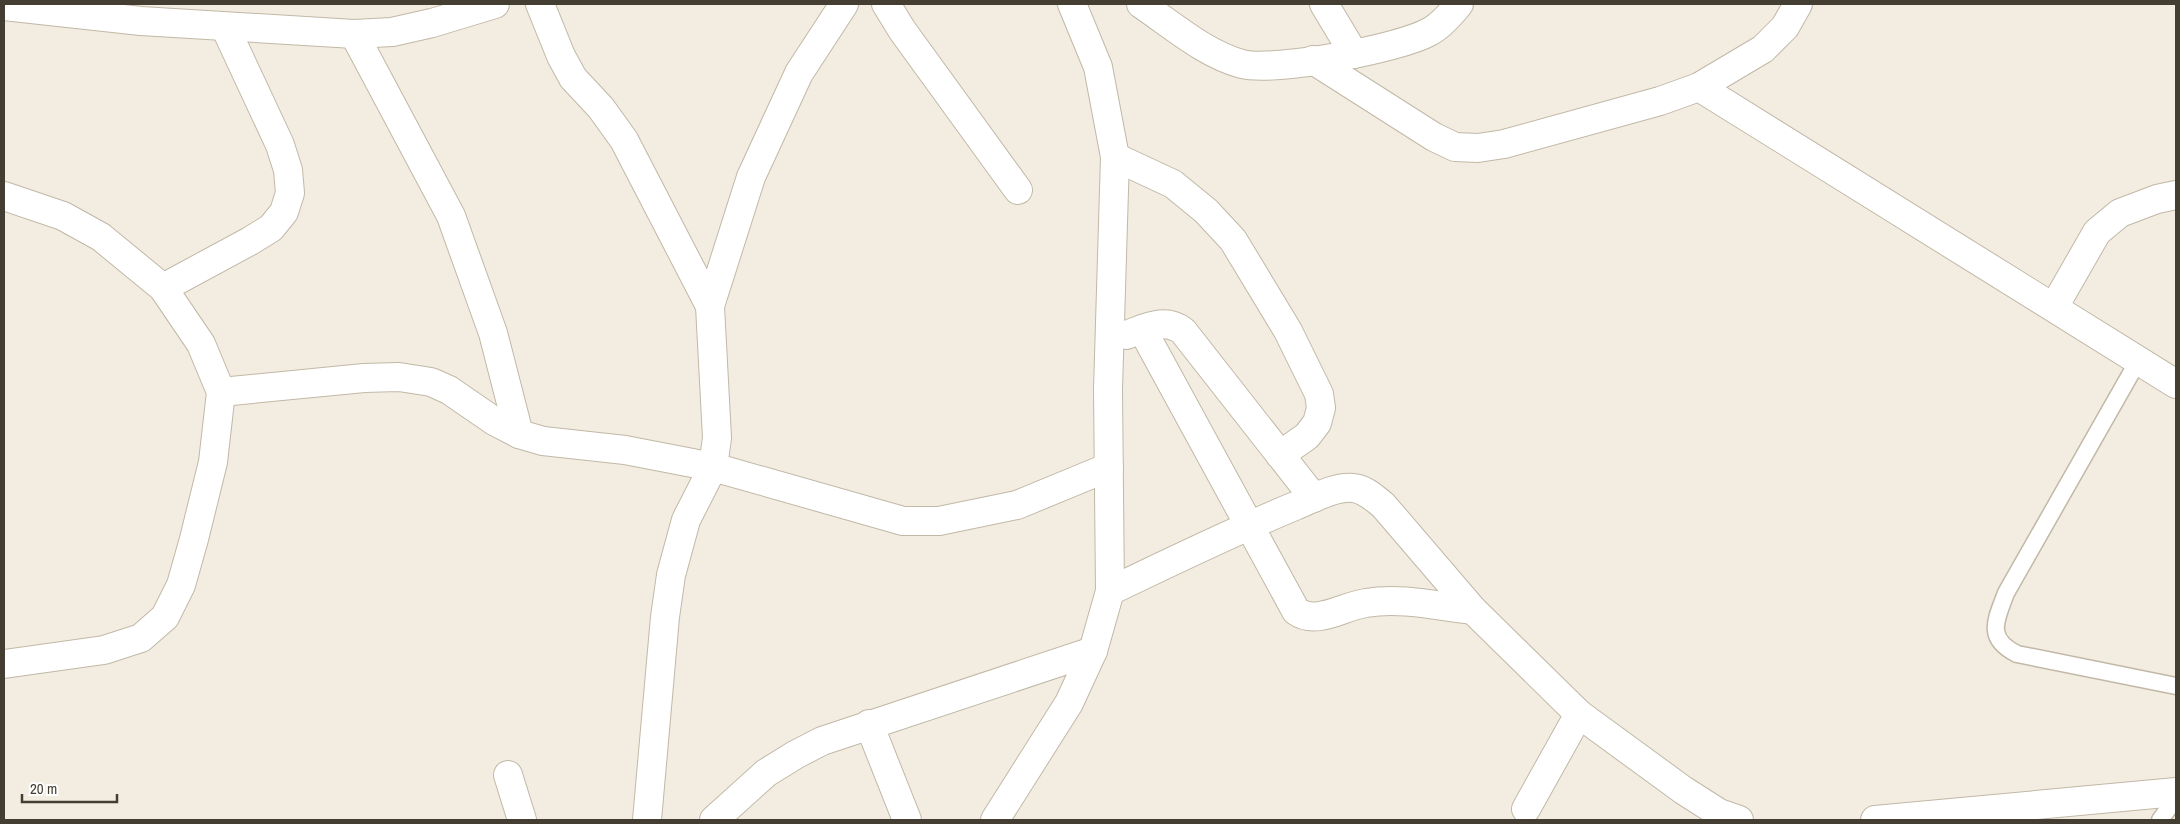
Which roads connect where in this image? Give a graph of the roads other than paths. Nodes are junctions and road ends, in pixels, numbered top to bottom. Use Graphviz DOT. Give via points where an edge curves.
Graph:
graph roads {
  1 [pos="494,4"];
  2 [pos="540,4"];
  3 [pos="844,4"];
  4 [pos="886,4"];
  5 [pos="1072,4"];
  6 [pos="1141,4"];
  7 [pos="1324,4"];
  8 [pos="1459,4"];
  9 [pos="1798,4"];
  10 [pos="4,6"];
  11 [pos="225,27"];
  12 [pos="354,34"];
  13 [pos="1354,54"];
  14 [pos="1313,60"];
  15 [pos="1698,87"];
  16 [pos="1115,157"];
  17 [pos="1018,190"];
  18 [pos="2176,195"];
  19 [pos="4,196"];
  20 [pos="163,288"];
  21 [pos="710,306"];
  22 [pos="2054,307"];
  23 [pos="1142,329"];
  24 [pos="1110,340"];
  25 [pos="2138,361"];
  26 [pos="2176,384"];
  27 [pos="221,392"];
  28 [pos="519,434"];
  29 [pos="1280,455"];
  30 [pos="713,467"];
  31 [pos="1110,467"];
  32 [pos="1314,498"];
  33 [pos="1250,525"];
  34 [pos="1110,591"];
  35 [pos="1473,610"];
  36 [pos="1093,651"];
  37 [pos="4,664"];
  38 [pos="2176,686"];
  39 [pos="1579,714"];
  40 [pos="870,724"];
  41 [pos="508,775"];
  42 [pos="2176,792"];
  43 [pos="2176,798"];
  44 [pos="1526,809"];
  45 [pos="522,820"];
  46 [pos="647,820"];
  47 [pos="714,820"];
  48 [pos="906,820"];
  49 [pos="995,820"];
  50 [pos="1739,820"];
  51 [pos="1875,820"];
  52 [pos="2160,820"];
  1 -- 12 [label="street" via="392,32"];
  2 -- 21 [label="street" via="573,78 601,108 624,140"];
  3 -- 21 [label="street" via="799,73 751,177"];
  4 -- 17 [label="street"];
  5 -- 16 [label="street" via="1098,67"];
  6 -- 14 [label="street" via="1200,44 1242,64"];
  7 -- 13 [label="street"];
  8 -- 13 [label="street" via="1430,32 1400,44"];
  9 -- 15 [label="street" via="1785,27 1763,49"];
  10 -- 11 [label="street"];
  11 -- 12 [label="street"];
  11 -- 20 [label="street" via="280,145 288,170 290,193 284,212 271,228"];
  12 -- 28 [label="street" via="451,216 493,333"];
  13 -- 14 [label="street"];
  14 -- 15 [label="street" via="1455,147 1504,144 1660,101"];
  15 -- 22 [label="street"];
  16 -- 24 [label="street"];
  16 -- 29 [label="street" via="1173,184 1206,211 1233,240 1288,332 1319,394 1321,408 1307,436"];
  18 -- 22 [label="street" via="2120,212 2097,232"];
  19 -- 20 [label="street" via="63,216 101,238"];
  20 -- 27 [label="street" via="201,344"];
  21 -- 30 [label="street" via="717,438"];
  22 -- 25 [label="street"];
  23 -- 24 [label="street"];
  23 -- 29 [label="street" via="1166,324 1176,325 1183,331"];
  23 -- 33 [label="street"];
  24 -- 31 [label="street"];
  25 -- 26 [label="street"];
  25 -- 38 [label="lane" via="2006,593 1996,618 1995,634 2003,647 2017,654"];
  27 -- 28 [label="street" via="399,377 431,382 449,390"];
  27 -- 37 [label="street" via="213,462 194,539 182,585 164,617 141,638 104,650"];
  28 -- 30 [label="street" via="543,441 626,450"];
  29 -- 32 [label="street"];
  30 -- 31 [label="street" via="903,521 940,521 1017,505"];
  30 -- 46 [label="street" via="686,520 671,575"];
  31 -- 34 [label="street"];
  32 -- 33 [label="street"];
  32 -- 35 [label="street" via="1354,488 1374,498"];
  33 -- 34 [label="street"];
  33 -- 35 [label="street" via="1296,611 1304,617 1314,618 1364,603 1388,600"];
  34 -- 36 [label="street"];
  35 -- 39 [label="street"];
  36 -- 40 [label="street"];
  36 -- 49 [label="street" via="1069,703"];
  39 -- 44 [label="street"];
  39 -- 50 [label="street" via="1683,790 1719,813"];
  40 -- 47 [label="street" via="795,754 766,773"];
  40 -- 48 [label="street"];
  41 -- 45 [label="street"];
  42 -- 51 [label="street"];
  43 -- 52 [label="lane"];
}
